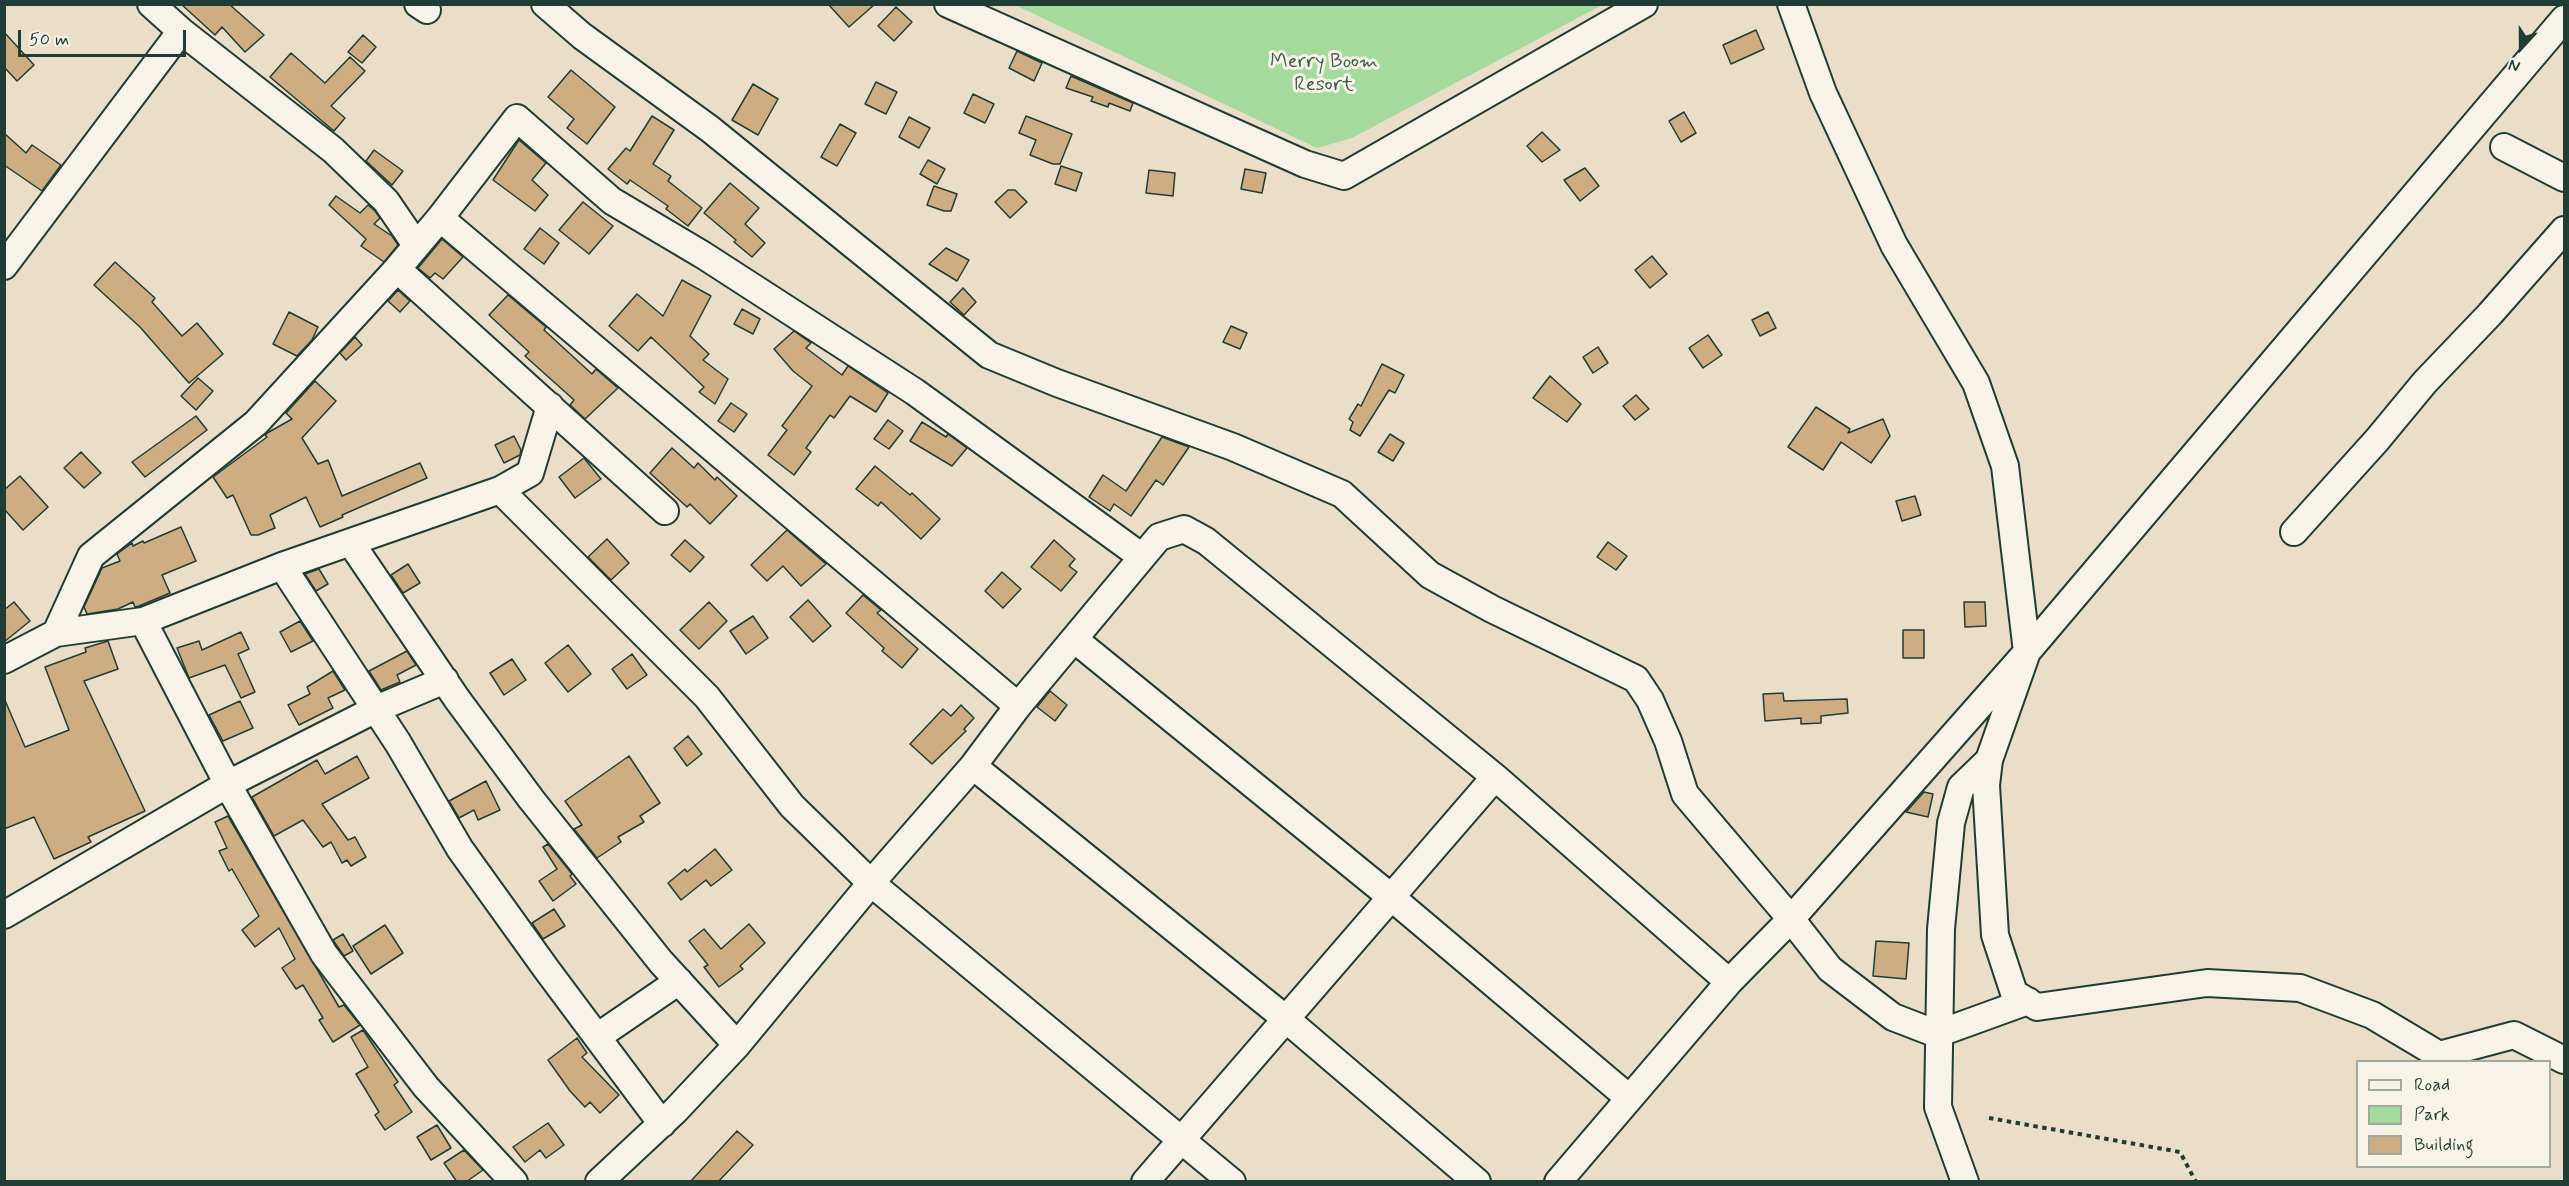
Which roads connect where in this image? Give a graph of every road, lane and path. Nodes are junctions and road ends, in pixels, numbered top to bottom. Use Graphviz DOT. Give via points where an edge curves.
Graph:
graph roads {
  1 [pos="151,4"];
  2 [pos="545,4"];
  3 [pos="948,4"];
  4 [pos="1644,4"];
  5 [pos="1791,4"];
  6 [pos="2565,19"];
  7 [pos="181,32"];
  8 [pos="2504,147"];
  9 [pos="2565,178"];
  10 [pos="440,218"];
  11 [pos="2565,230"];
  12 [pos="416,245"];
  13 [pos="4,266"];
  14 [pos="397,269"];
  15 [pos="550,406"];
  16 [pos="500,490"];
  17 [pos="665,512"];
  18 [pos="2294,532"];
  19 [pos="351,543"];
  20 [pos="1142,557"];
  21 [pos="282,566"];
  22 [pos="143,621"];
  23 [pos="56,633"];
  24 [pos="1074,639"];
  25 [pos="2027,652"];
  26 [pos="4,660"];
  27 [pos="445,680"];
  28 [pos="1018,706"];
  29 [pos="376,709"];
  30 [pos="1989,760"];
  31 [pos="974,766"];
  32 [pos="1495,777"];
  33 [pos="228,784"];
  34 [pos="871,883"];
  35 [pos="1391,897"];
  36 [pos="4,915"];
  37 [pos="1791,919"];
  38 [pos="679,981"];
  39 [pos="1729,982"];
  40 [pos="2028,1001"];
  41 [pos="1286,1019"];
  42 [pos="1937,1034"];
  43 [pos="597,1037"];
  44 [pos="737,1045"];
  45 [pos="2565,1060"];
  46 [pos="1629,1098"];
  47 [pos="1989,1118"];
  48 [pos="662,1124"];
  49 [pos="1180,1141"];
  50 [pos="514,1182"];
  51 [pos="599,1182"];
  52 [pos="1145,1182"];
  53 [pos="1232,1182"];
  54 [pos="1477,1182"];
  55 [pos="1558,1182"];
  56 [pos="1965,1182"];
  57 [pos="2196,1182"];
  1 -- 7 [label="street"];
  2 -- 37 [label="street" via="582,36 710,129 990,355 1233,447 1342,494 1430,575 1636,679 1668,741 1685,794"];
  3 -- 4 [label="street" via="1305,164 1344,176"];
  5 -- 25 [label="street" via="1823,93 1894,245 1976,383 2005,466"];
  6 -- 25 [label="street"];
  7 -- 12 [label="street" via="333,150 386,201"];
  7 -- 13 [label="street"];
  8 -- 9 [label="street"];
  10 -- 12 [label="street"];
  10 -- 20 [label="street" via="517,118 612,201 915,392"];
  10 -- 28 [label="street"];
  11 -- 18 [label="street" via="2425,381"];
  12 -- 14 [label="street"];
  14 -- 15 [label="street"];
  14 -- 23 [label="street" via="256,423 91,556"];
  15 -- 16 [label="street" via="530,473"];
  15 -- 17 [label="street"];
  16 -- 19 [label="street"];
  16 -- 34 [label="street" via="707,697 792,806"];
  19 -- 21 [label="street"];
  19 -- 27 [label="street"];
  20 -- 24 [label="street"];
  20 -- 32 [label="street" via="1159,537 1184,529 1206,541"];
  21 -- 22 [label="street"];
  21 -- 29 [label="street"];
  22 -- 23 [label="street"];
  22 -- 33 [label="street"];
  23 -- 26 [label="street"];
  24 -- 28 [label="street"];
  24 -- 35 [label="street"];
  25 -- 30 [label="street"];
  25 -- 37 [label="street"];
  27 -- 29 [label="street"];
  27 -- 38 [label="street" via="531,800"];
  28 -- 31 [label="street"];
  29 -- 33 [label="street"];
  29 -- 43 [label="street" via="460,849"];
  30 -- 40 [label="street" via="1986,785 1995,935 2014,993"];
  30 -- 42 [label="street" via="1961,787 1951,823"];
  31 -- 34 [label="street"];
  31 -- 41 [label="street"];
  32 -- 35 [label="street"];
  32 -- 39 [label="street"];
  33 -- 36 [label="street"];
  33 -- 50 [label="street" via="324,954 426,1087"];
  34 -- 44 [label="street"];
  34 -- 49 [label="street"];
  35 -- 41 [label="street"];
  35 -- 46 [label="street"];
  37 -- 39 [label="street"];
  37 -- 42 [label="street" via="1830,969 1893,1017"];
  38 -- 43 [label="street"];
  38 -- 44 [label="street"];
  39 -- 46 [label="street"];
  40 -- 42 [label="street"];
  40 -- 45 [label="street" via="2037,1007 2207,983 2300,988 2372,1016 2439,1055 2514,1035"];
  41 -- 49 [label="street"];
  41 -- 54 [label="street"];
  42 -- 56 [label="street" via="1938,1107"];
  43 -- 48 [label="street"];
  44 -- 48 [label="street"];
  46 -- 55 [label="street"];
  47 -- 57 [label="path" via="2180,1152"];
  48 -- 51 [label="street"];
  49 -- 52 [label="street"];
  49 -- 53 [label="street"];
}
